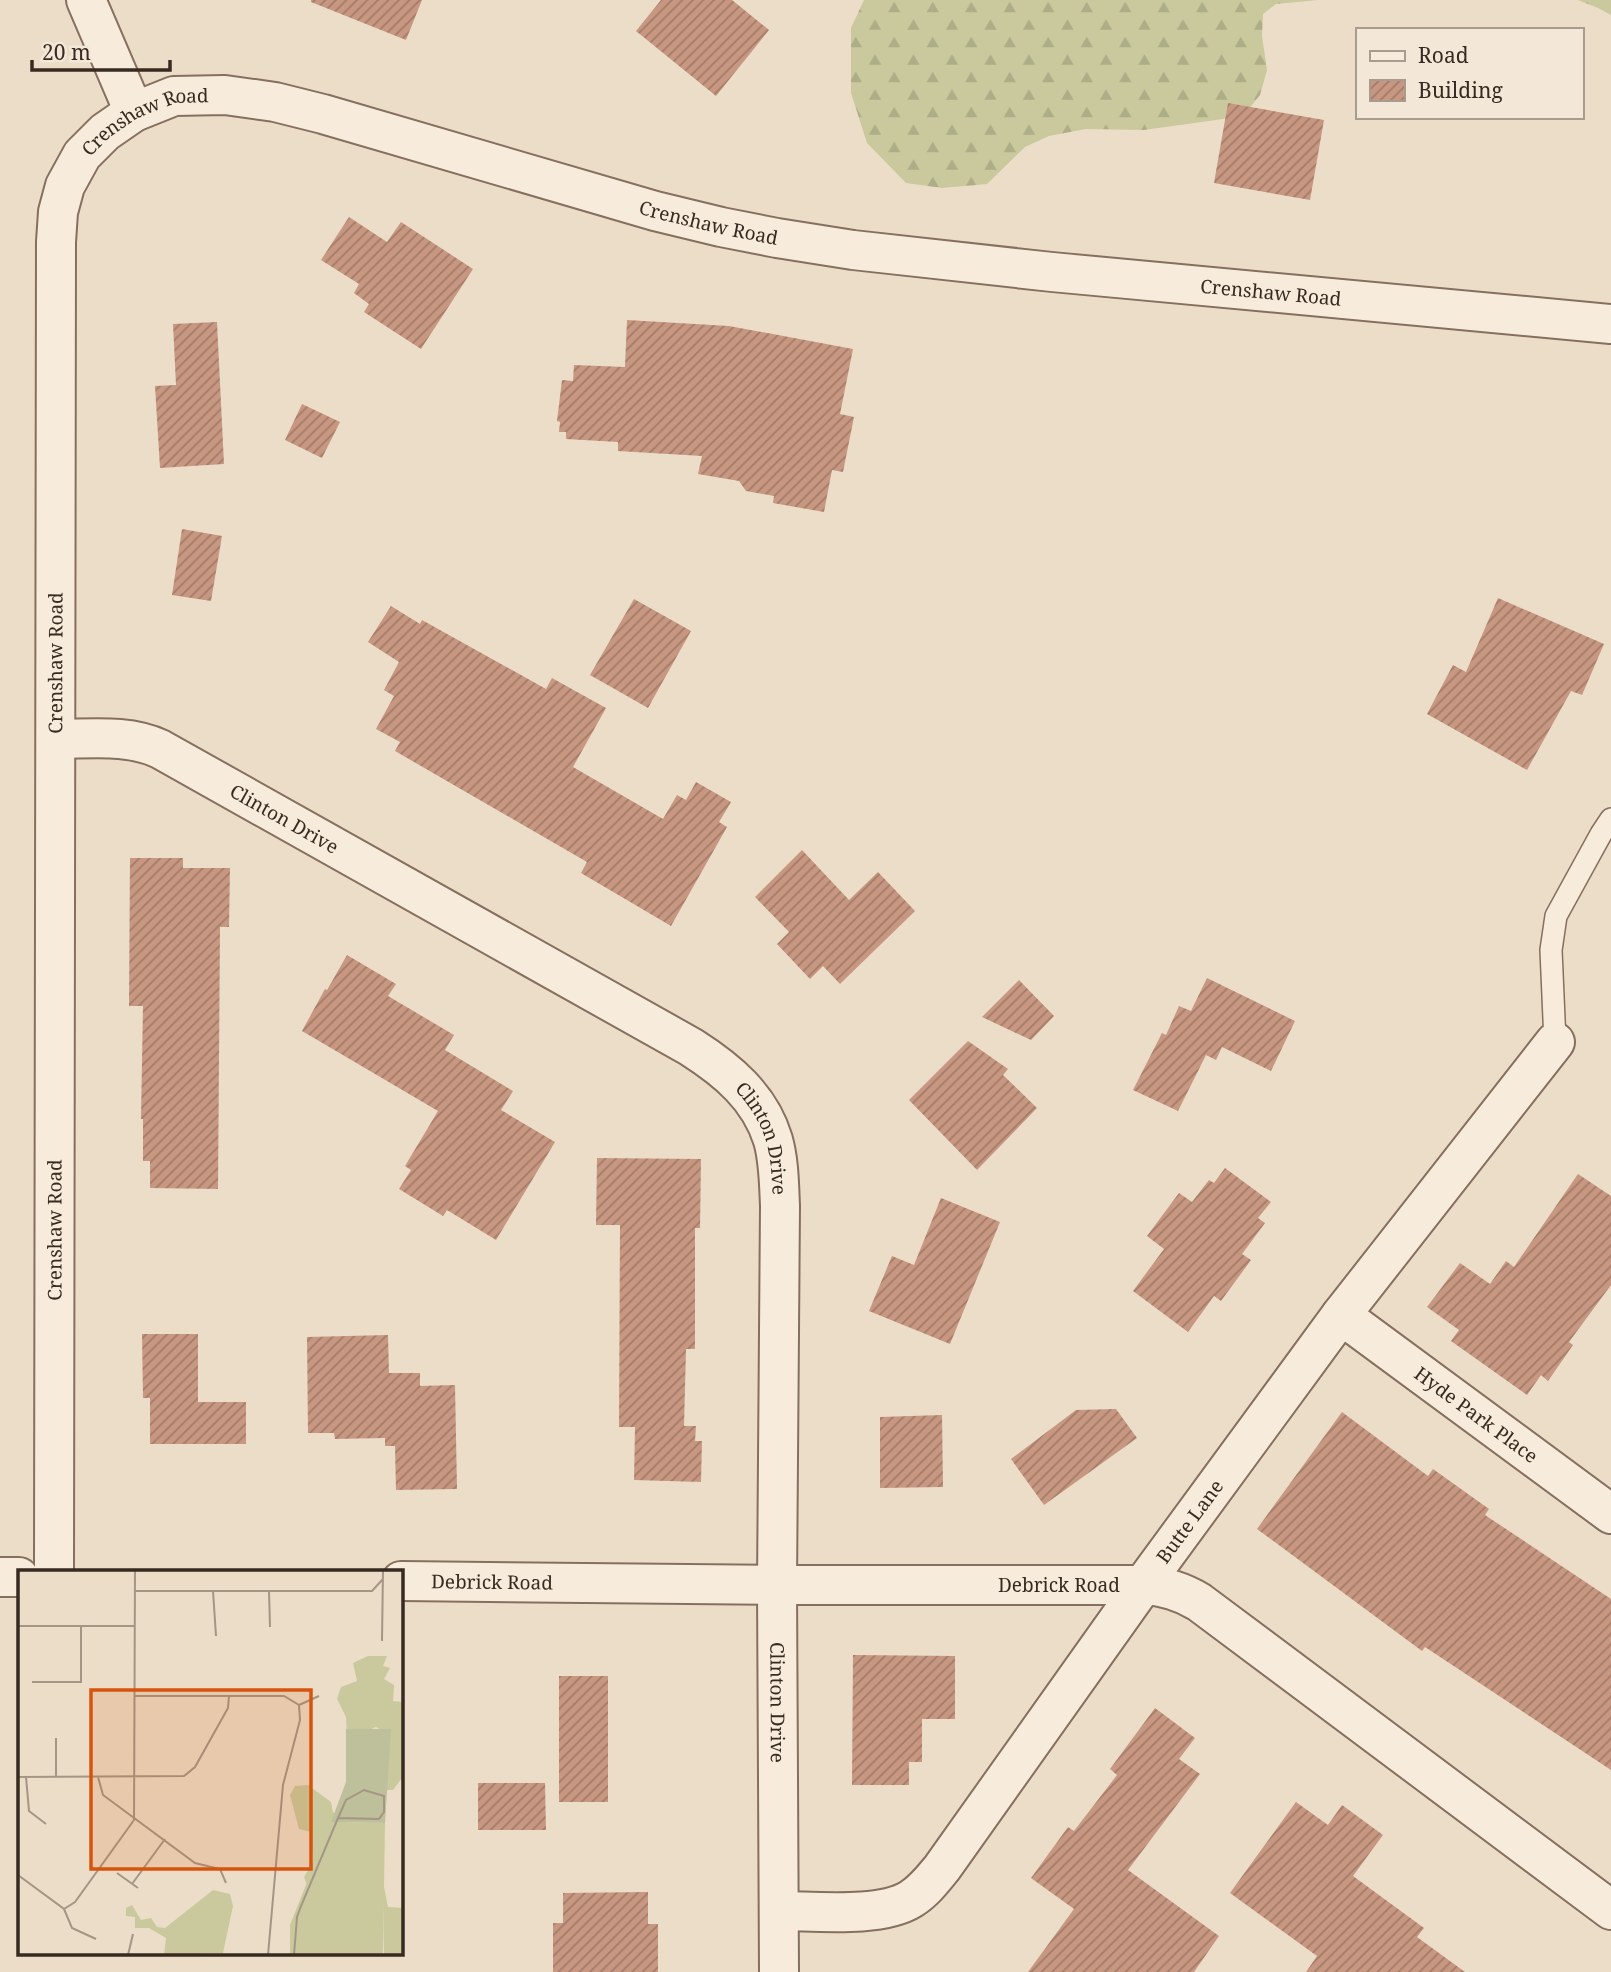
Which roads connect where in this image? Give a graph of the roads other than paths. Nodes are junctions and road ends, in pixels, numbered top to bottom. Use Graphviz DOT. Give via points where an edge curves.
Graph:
graph roads {
  1 [pos="86,0"];
  2 [pos="134,112"];
  3 [pos="1611,324"];
  4 [pos="56,739"];
  5 [pos="1611,819"];
  6 [pos="1555,1042"];
  7 [pos="1341,1315"];
  8 [pos="1611,1514"];
  9 [pos="54,1570"];
  10 [pos="0,1577"];
  11 [pos="18,1577"];
  12 [pos="402,1581"];
  13 [pos="776,1585"];
  14 [pos="1143,1585"];
  15 [pos="1611,1910"];
  16 [pos="779,1911"];
  17 [pos="779,1972"];
  1 -- 2 [label="street"];
  2 -- 3 [label="street, Crenshaw Road" via="174,96 225,95 275,102 720,228 853,250"];
  2 -- 4 [label="street, Crenshaw Road" via="82,156 65,186 58,212"];
  4 -- 9 [label="street, Crenshaw Road"];
  4 -- 13 [label="street, Clinton Drive" via="134,740 160,749 691,1047 744,1088 773,1140 780,1206"];
  5 -- 6 [label="lane" via="1556,916 1551,950"];
  6 -- 7 [label="street, Butte Lane"];
  7 -- 8 [label="street, Hyde Park Place"];
  7 -- 14 [label="street, Butte Lane"];
  10 -- 11 [label="street"];
  12 -- 13 [label="street, Debrick Road"];
  13 -- 14 [label="street, Debrick Road"];
  13 -- 16 [label="street, Clinton Drive"];
  14 -- 15 [label="street, Debrick Road" via="1172,1589 1199,1602"];
  14 -- 16 [label="street, Butte Lane" via="925,1889 889,1908"];
  16 -- 17 [label="street, Clinton Drive"];
}
